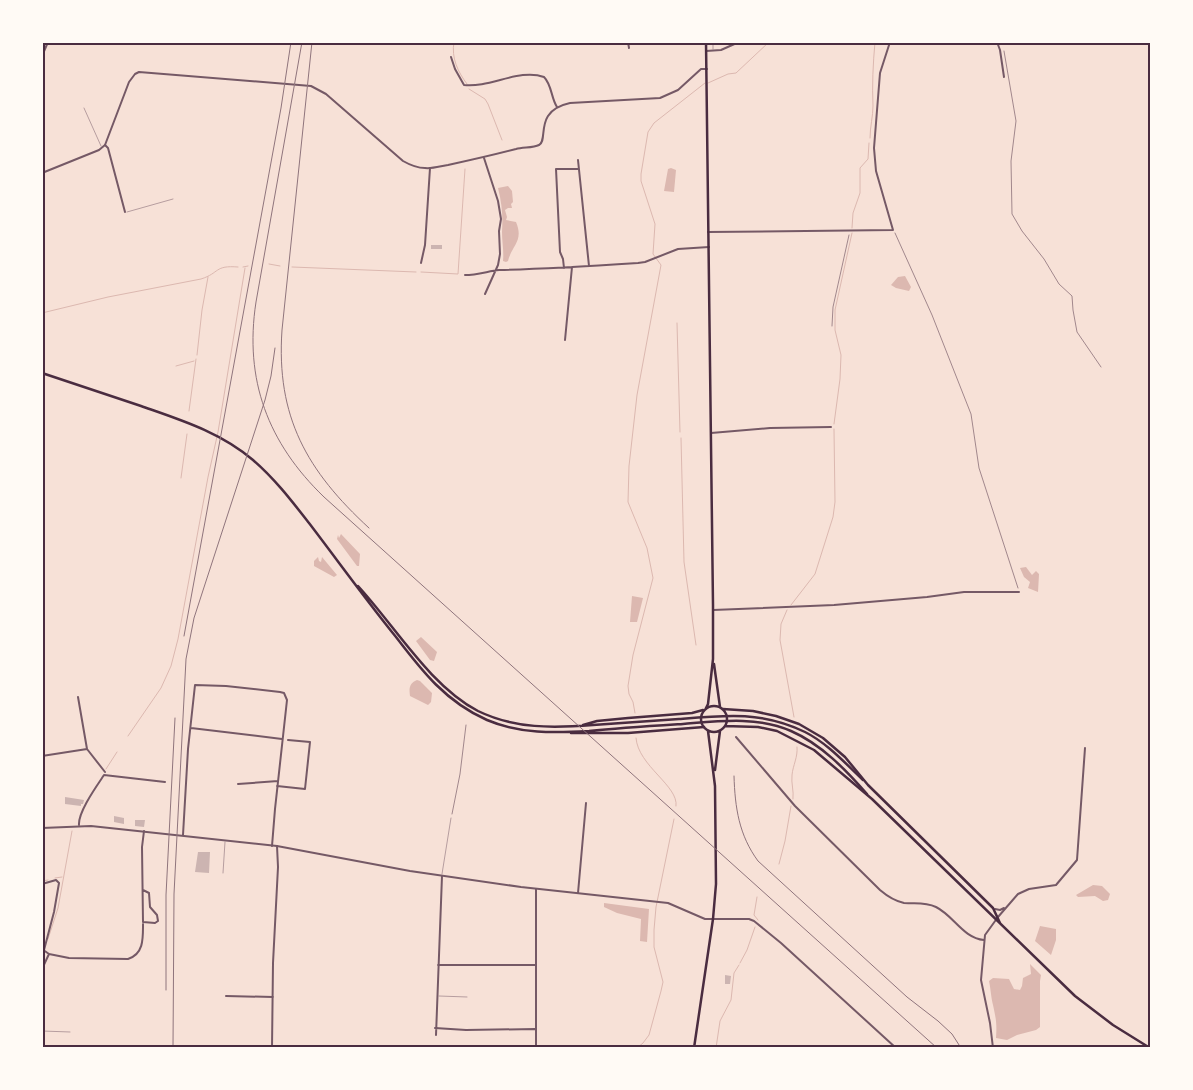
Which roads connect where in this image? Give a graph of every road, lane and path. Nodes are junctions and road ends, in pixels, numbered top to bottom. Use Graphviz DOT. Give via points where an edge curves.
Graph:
graph roads {
  1 [pos="48,42"];
  2 [pos="628,42"];
  3 [pos="706,42"];
  4 [pos="713,42"];
  5 [pos="739,42"];
  6 [pos="890,42"];
  7 [pos="997,42"];
  8 [pos="629,48"];
  9 [pos="1003,49"];
  10 [pos="706,51"];
  11 [pos="713,51"];
  12 [pos="42,56"];
  13 [pos="451,57"];
  14 [pos="707,69"];
  15 [pos="1004,77"];
  16 [pos="557,107"];
  17 [pos="84,108"];
  18 [pos="105,144"];
  19 [pos="102,148"];
  20 [pos="484,158"];
  21 [pos="578,160"];
  22 [pos="430,168"];
  23 [pos="579,169"];
  24 [pos="42,173"];
  25 [pos="173,200"];
  26 [pos="125,212"];
  27 [pos="893,230"];
  28 [pos="850,231"];
  29 [pos="708,232"];
  30 [pos="708,247"];
  31 [pos="421,263"];
  32 [pos="589,266"];
  33 [pos="572,268"];
  34 [pos="564,269"];
  35 [pos="497,270"];
  36 [pos="465,275"];
  37 [pos="484,294"];
  38 [pos="832,326"];
  39 [pos="565,340"];
  40 [pos="1101,367"];
  41 [pos="42,373"];
  42 [pos="831,427"];
  43 [pos="711,433"];
  44 [pos="353,580"];
  45 [pos="1019,592"];
  46 [pos="713,610"];
  47 [pos="713,660"];
  48 [pos="78,698"];
  49 [pos="722,708"];
  50 [pos="705,709"];
  51 [pos="466,725"];
  52 [pos="580,726"];
  53 [pos="725,726"];
  54 [pos="704,727"];
  55 [pos="191,728"];
  56 [pos="720,730"];
  57 [pos="708,731"];
  58 [pos="579,733"];
  59 [pos="733,734"];
  60 [pos="736,737"];
  61 [pos="282,739"];
  62 [pos="288,740"];
  63 [pos="1085,748"];
  64 [pos="87,749"];
  65 [pos="42,756"];
  66 [pos="105,772"];
  67 [pos="714,774"];
  68 [pos="278,781"];
  69 [pos="165,782"];
  70 [pos="238,784"];
  71 [pos="868,785"];
  72 [pos="277,786"];
  73 [pos="872,799"];
  74 [pos="586,803"];
  75 [pos="451,818"];
  76 [pos="79,826"];
  77 [pos="42,828"];
  78 [pos="144,831"];
  79 [pos="183,835"];
  80 [pos="226,840"];
  81 [pos="272,846"];
  82 [pos="277,846"];
  83 [pos="223,873"];
  84 [pos="442,876"];
  85 [pos="42,884"];
  86 [pos="536,889"];
  87 [pos="143,890"];
  88 [pos="578,894"];
  89 [pos="1006,906"];
  90 [pos="993,908"];
  91 [pos="997,918"];
  92 [pos="713,919"];
  93 [pos="143,922"];
  94 [pos="984,940"];
  95 [pos="43,950"];
  96 [pos="49,954"];
  97 [pos="438,965"];
  98 [pos="536,965"];
  99 [pos="42,969"];
  100 [pos="226,996"];
  101 [pos="437,996"];
  102 [pos="273,997"];
  103 [pos="467,997"];
  104 [pos="436,1028"];
  105 [pos="535,1028"];
  106 [pos="42,1031"];
  107 [pos="70,1032"];
  108 [pos="436,1035"];
  109 [pos="273,1047"];
  110 [pos="536,1048"];
  111 [pos="694,1048"];
  112 [pos="896,1048"];
  113 [pos="993,1048"];
  114 [pos="1150,1048"];
  1 -- 12 [label="street"];
  2 -- 8 [label="street"];
  3 -- 10 [label="main road"];
  4 -- 11 [label="lane"];
  5 -- 11 [label="street"];
  6 -- 27 [label="street" via="880,73 874,148 876,172"];
  7 -- 15 [label="street"];
  9 -- 40 [label="path" via="1016,121 1011,161 1012,214 1059,284 1072,296 1077,332"];
  10 -- 11 [label="street"];
  10 -- 14 [label="main road"];
  13 -- 16 [label="street" via="464,85 539,75 547,80"];
  14 -- 16 [label="street" via="701,69 678,90 660,98 570,103"];
  14 -- 29 [label="main road"];
  16 -- 20 [label="street" via="545,121 543,141 539,145"];
  17 -- 19 [label="lane"];
  18 -- 19 [label="street"];
  18 -- 22 [label="street" via="128,82 137,73 146,72 310,86 326,94 403,161"];
  18 -- 26 [label="street"];
  19 -- 24 [label="street"];
  20 -- 22 [label="street"];
  20 -- 35 [label="street" via="500,212"];
  21 -- 23 [label="street"];
  22 -- 31 [label="street"];
  23 -- 32 [label="street"];
  23 -- 34 [label="street" via="556,169 560,252"];
  25 -- 26 [label="lane"];
  27 -- 28 [label="street"];
  27 -- 45 [label="path" via="932,315 970,414 979,468"];
  28 -- 29 [label="street"];
  28 -- 38 [label="path" via="833,307"];
  29 -- 30 [label="main road"];
  30 -- 32 [label="street" via="678,249 638,263"];
  30 -- 43 [label="main road"];
  32 -- 33 [label="street"];
  33 -- 34 [label="street"];
  33 -- 39 [label="street"];
  34 -- 35 [label="street"];
  35 -- 36 [label="street"];
  35 -- 37 [label="street"];
  41 -- 44 [label="main road" via="185,421 237,447 285,493"];
  42 -- 43 [label="street"];
  43 -- 46 [label="main road"];
  44 -- 52 [label="main road" via="435,677 464,702 514,724 544,728"];
  44 -- 58 [label="main road" via="422,671 455,702 478,716 512,728"];
  45 -- 46 [label="street" via="964,592 834,605"];
  46 -- 47 [label="main road"];
  47 -- 49 [label="main road"];
  47 -- 50 [label="main road"];
  48 -- 64 [label="street"];
  49 -- 50 [label="main road" via="716,705"];
  49 -- 53 [label="main road" via="727,717"];
  49 -- 71 [label="main road" via="767,713 799,724 833,746"];
  50 -- 52 [label="main road"];
  50 -- 54 [label="main road" via="701,719"];
  51 -- 75 [label="path"];
  52 -- 71 [label="main road" via="737,715 768,718 804,732 829,748"];
  53 -- 56 [label="main road"];
  53 -- 73 [label="main road" via="758,727 792,738 814,750"];
  54 -- 57 [label="main road"];
  54 -- 58 [label="main road"];
  55 -- 61 [label="street"];
  55 -- 61 [label="street" via="195,685 280,692 287,700"];
  55 -- 79 [label="street"];
  56 -- 57 [label="main road"];
  56 -- 67 [label="main road"];
  57 -- 67 [label="main road"];
  58 -- 73 [label="main road" via="737,720 774,725 812,742"];
  59 -- 60 [label="lane"];
  60 -- 94 [label="street" via="795,806 880,890 901,902 936,908 969,935"];
  61 -- 68 [label="street"];
  62 -- 72 [label="street" via="310,742 305,789"];
  63 -- 89 [label="street" via="1077,860 1056,885 1023,891"];
  64 -- 65 [label="street"];
  64 -- 66 [label="street"];
  67 -- 92 [label="main road" via="716,884"];
  68 -- 70 [label="street"];
  68 -- 72 [label="street"];
  69 -- 76 [label="street" via="104,775 82,813"];
  71 -- 90 [label="main road"];
  72 -- 81 [label="street"];
  73 -- 91 [label="main road"];
  74 -- 88 [label="street"];
  75 -- 84 [label="lane"];
  76 -- 77 [label="street"];
  76 -- 78 [label="street"];
  78 -- 79 [label="street"];
  78 -- 87 [label="street"];
  79 -- 80 [label="street"];
  80 -- 81 [label="street"];
  80 -- 83 [label="lane"];
  81 -- 82 [label="street"];
  82 -- 84 [label="street"];
  82 -- 102 [label="street"];
  84 -- 86 [label="street"];
  84 -- 97 [label="street"];
  85 -- 95 [label="street" via="56,880 59,883"];
  86 -- 88 [label="street"];
  86 -- 98 [label="street"];
  87 -- 93 [label="street"];
  87 -- 93 [label="street" via="149,893 150,907 158,919 155,923"];
  88 -- 92 [label="street" via="663,902"];
  89 -- 90 [label="street" via="1000,910"];
  89 -- 91 [label="street"];
  90 -- 91 [label="main road"];
  91 -- 94 [label="street"];
  91 -- 114 [label="main road" via="1085,1004"];
  92 -- 111 [label="main road"];
  92 -- 112 [label="street" via="744,918 754,921"];
  93 -- 96 [label="street" via="144,942 131,958 86,959"];
  94 -- 113 [label="street" via="981,980"];
  95 -- 96 [label="street"];
  96 -- 99 [label="street"];
  97 -- 98 [label="street"];
  97 -- 101 [label="street"];
  98 -- 105 [label="street"];
  100 -- 102 [label="street"];
  101 -- 103 [label="lane"];
  101 -- 104 [label="street"];
  102 -- 109 [label="street"];
  104 -- 105 [label="street"];
  104 -- 108 [label="street"];
  105 -- 110 [label="street"];
  106 -- 107 [label="lane"];
}
